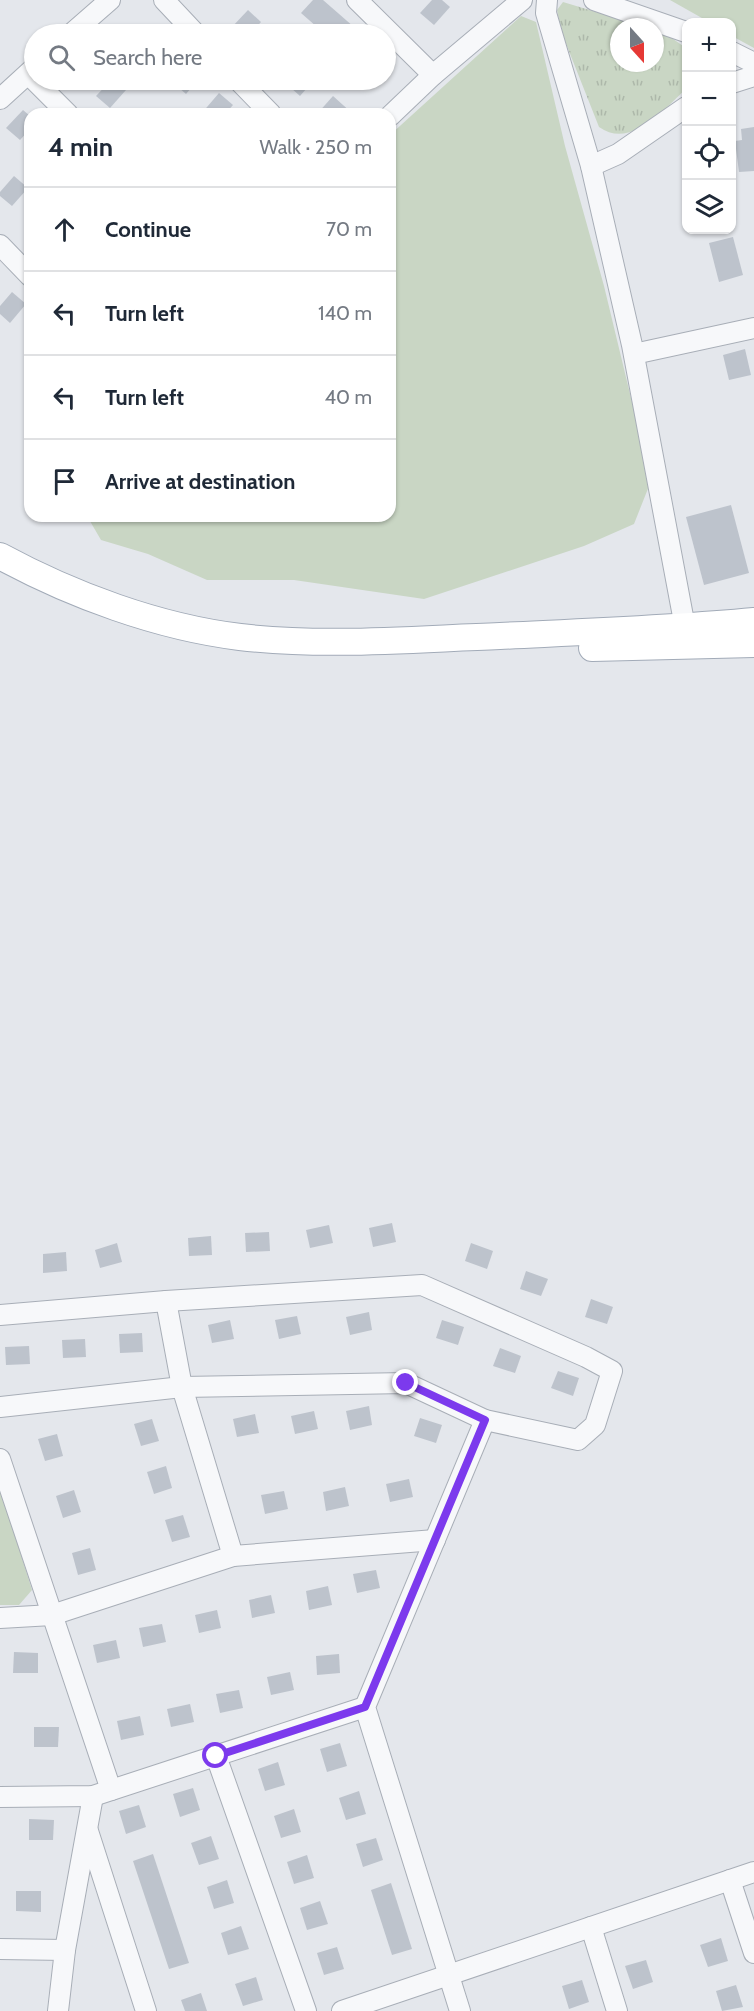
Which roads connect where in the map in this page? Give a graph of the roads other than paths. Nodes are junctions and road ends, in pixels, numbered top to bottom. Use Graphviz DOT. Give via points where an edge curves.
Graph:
graph roads {
  1 [pos="110,0"];
  2 [pos="164,0"];
  3 [pos="357,0"];
  4 [pos="522,0"];
  5 [pos="547,0"];
  6 [pos="594,0"];
  7 [pos="83,24"];
  8 [pos="187,24"];
  9 [pos="381,24"];
  10 [pos="682,30"];
  11 [pos="396,38"];
  12 [pos="736,54"];
  13 [pos="754,63"];
  14 [pos="433,75"];
  15 [pos="754,75"];
  16 [pos="24,77"];
  17 [pos="736,82"];
  18 [pos="47,90"];
  19 [pos="248,90"];
  20 [pos="0,99"];
  21 [pos="63,108"];
  22 [pos="265,108"];
  23 [pos="396,110"];
  24 [pos="682,110"];
  25 [pos="591,166"];
  26 [pos="0,245"];
  27 [pos="24,270"];
  28 [pos="754,328"];
  29 [pos="634,354"];
  30 [pos="0,556"];
  31 [pos="0,568"];
  32 [pos="754,621"];
  33 [pos="686,627"];
  34 [pos="754,644"];
  35 [pos="166,1301"];
  36 [pos="0,1315"];
  37 [pos="182,1387"];
  38 [pos="0,1407"];
  39 [pos="485,1420"];
  40 [pos="0,1459"];
  41 [pos="435,1540"];
  42 [pos="233,1556"];
  43 [pos="52,1615"];
  44 [pos="0,1618"];
  45 [pos="365,1707"];
  46 [pos="216,1756"];
  47 [pos="102,1793"];
  48 [pos="0,1797"];
  49 [pos="87,1829"];
  50 [pos="754,1872"];
  51 [pos="730,1880"];
  52 [pos="591,1927"];
  53 [pos="65,1950"];
  54 [pos="3,1951"];
  55 [pos="754,1953"];
  56 [pos="448,1975"];
  57 [pos="58,2011"];
  58 [pos="146,2011"];
  59 [pos="306,2011"];
  60 [pos="342,2011"];
  61 [pos="460,2011"];
  62 [pos="618,2011"];
  1 -- 7 [label="street"];
  2 -- 8 [label="street"];
  3 -- 9 [label="street"];
  4 -- 14 [label="street"];
  5 -- 25 [label="street" via="546,13"];
  6 -- 10 [label="street"];
  11 -- 14 [label="street"];
  12 -- 13 [label="street"];
  14 -- 23 [label="street"];
  15 -- 17 [label="street"];
  16 -- 20 [label="street"];
  18 -- 21 [label="street"];
  19 -- 22 [label="street"];
  24 -- 25 [label="street" via="618,154"];
  25 -- 29 [label="street"];
  26 -- 27 [label="street"];
  28 -- 29 [label="street"];
  29 -- 33 [label="street"];
  30 -- 33 [label="main road" via="41,578 155,619 240,637 341,641"];
  31 -- 34 [label="main road" via="56,595 162,630 256,649 686,648"];
  32 -- 33 [label="main road"];
  35 -- 36 [label="street"];
  35 -- 37 [label="street"];
  35 -- 39 [label="street" via="422,1285 612,1371 595,1425 578,1440"];
  37 -- 38 [label="street"];
  37 -- 39 [label="street" via="406,1383"];
  37 -- 42 [label="street"];
  39 -- 41 [label="street"];
  40 -- 43 [label="street"];
  41 -- 42 [label="street"];
  41 -- 45 [label="street"];
  42 -- 43 [label="street"];
  43 -- 44 [label="street"];
  43 -- 47 [label="street"];
  45 -- 46 [label="street"];
  45 -- 56 [label="street"];
  46 -- 47 [label="street"];
  46 -- 59 [label="street"];
  47 -- 48 [label="street"];
  47 -- 49 [label="street"];
  49 -- 53 [label="street"];
  49 -- 58 [label="street"];
  50 -- 51 [label="street"];
  51 -- 52 [label="street"];
  51 -- 55 [label="street"];
  52 -- 56 [label="street"];
  52 -- 62 [label="street"];
  53 -- 54 [label="street"];
  53 -- 57 [label="street"];
  56 -- 60 [label="street"];
  56 -- 61 [label="street"];
}
